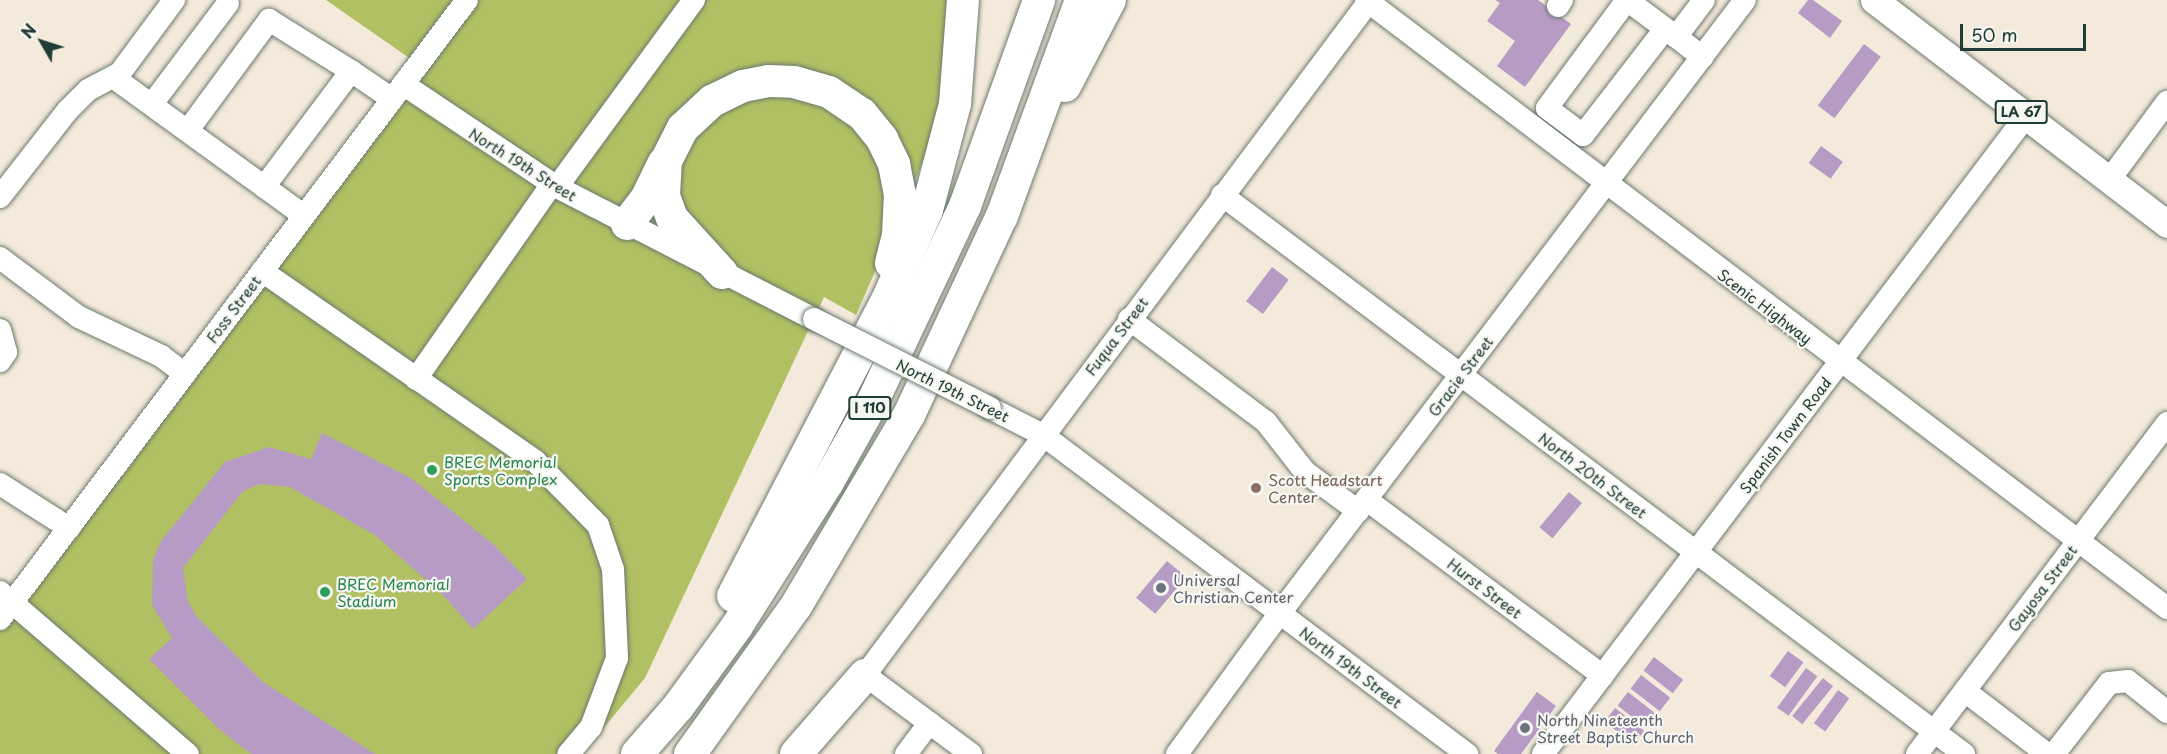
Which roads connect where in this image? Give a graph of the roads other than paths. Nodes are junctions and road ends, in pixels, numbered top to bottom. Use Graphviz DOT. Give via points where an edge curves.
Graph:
graph roads {
  1 [pos="174,0"];
  2 [pos="467,0"];
  3 [pos="694,0"];
  4 [pos="963,0"];
  5 [pos="1081,0"];
  6 [pos="1110,0"];
  7 [pos="1704,0"];
  8 [pos="1745,0"];
  9 [pos="1874,0"];
  10 [pos="1368,1"];
  11 [pos="228,3"];
  12 [pos="1036,8"];
  13 [pos="1671,33"];
  14 [pos="1702,57"];
  15 [pos="351,71"];
  16 [pos="113,77"];
  17 [pos="398,92"];
  18 [pos="2167,102"];
  19 [pos="152,104"];
  20 [pos="2026,116"];
  21 [pos="188,130"];
  22 [pos="1032,138"];
  23 [pos="669,150"];
  24 [pos="2110,179"];
  25 [pos="554,185"];
  26 [pos="1605,185"];
  27 [pos="264,186"];
  28 [pos="1222,195"];
  29 [pos="0,197"];
  30 [pos="304,216"];
  31 [pos="627,224"];
  32 [pos="2167,224"];
  33 [pos="0,258"];
  34 [pos="262,271"];
  35 [pos="722,273"];
  36 [pos="1129,319"];
  37 [pos="0,330"];
  38 [pos="0,361"];
  39 [pos="1840,362"];
  40 [pos="185,374"];
  41 [pos="1461,375"];
  42 [pos="846,377"];
  43 [pos="416,379"];
  44 [pos="2167,423"];
  45 [pos="1043,435"];
  46 [pos="0,484"];
  47 [pos="1362,505"];
  48 [pos="69,528"];
  49 [pos="2078,540"];
  50 [pos="1696,553"];
  51 [pos="4,604"];
  52 [pos="2167,608"];
  53 [pos="1280,613"];
  54 [pos="866,675"];
  55 [pos="1603,676"];
  56 [pos="1965,691"];
  57 [pos="2167,712"];
  58 [pos="929,723"];
  59 [pos="1934,732"];
  60 [pos="188,754"];
  61 [pos="568,754"];
  62 [pos="632,754"];
  63 [pos="637,754"];
  64 [pos="690,754"];
  65 [pos="796,754"];
  66 [pos="906,754"];
  67 [pos="971,754"];
  68 [pos="1177,754"];
  69 [pos="1467,754"];
  70 [pos="1543,754"];
  71 [pos="1917,754"];
  72 [pos="1964,754"];
  73 [pos="2047,754"];
  74 [pos="2054,754"];
  1 -- 16 [label="street" via="120,73"];
  2 -- 17 [label="street, Foss Street"];
  3 -- 25 [label="street"];
  4 -- 42 [label="highway" via="957,94 936,187 908,257"];
  5 -- 22 [label="highway, I 110"];
  6 -- 22 [label="highway" via="1083,58"];
  7 -- 13 [label="street"];
  8 -- 14 [label="street, Gracie Street"];
  9 -- 20 [label="main road, LA 67"];
  10 -- 26 [label="street, Scenic Highway"];
  10 -- 28 [label="street, Fuqua Street"];
  11 -- 19 [label="street"];
  12 -- 63 [label="highway, I 110" via="965,206 875,397 757,596 678,707"];
  13 -- 13 [label="street" via="1627,0 1547,108 1583,135"];
  13 -- 14 [label="street"];
  14 -- 26 [label="street, Gracie Street"];
  15 -- 17 [label="street, North 19th Street"];
  15 -- 21 [label="street, North 19th Street" via="270,20"];
  15 -- 27 [label="street"];
  16 -- 19 [label="street"];
  16 -- 29 [label="street" via="88,90 68,111"];
  17 -- 25 [label="street, North 19th Street"];
  17 -- 30 [label="street, Foss Street"];
  18 -- 24 [label="street"];
  19 -- 21 [label="street"];
  20 -- 24 [label="main road, LA 67"];
  20 -- 39 [label="street, Spanish Town Road"];
  21 -- 27 [label="street"];
  22 -- 64 [label="highway, I 110" via="966,302 893,445 784,624"];
  23 -- 31 [label="highway" via="647,197"];
  23 -- 35 [label="highway" via="663,184 667,206 680,230"];
  23 -- 42 [label="highway" via="683,128 712,101 743,86 770,81 794,82 829,92 851,105 875,130 896,171 898,235 881,292"];
  24 -- 32 [label="main road, LA 67"];
  25 -- 31 [label="street, North 19th Street"];
  25 -- 43 [label="street"];
  26 -- 39 [label="street, Scenic Highway"];
  26 -- 41 [label="street, Gracie Street"];
  27 -- 30 [label="street"];
  28 -- 36 [label="street, Fuqua Street"];
  28 -- 41 [label="street, North 20th Street"];
  30 -- 34 [label="street, Foss Street"];
  31 -- 35 [label="street, North 19th Street"];
  33 -- 40 [label="street" via="79,317 161,356"];
  34 -- 40 [label="street, Foss Street"];
  34 -- 43 [label="street"];
  35 -- 45 [label="street, North 19th Street, bridge"];
  36 -- 45 [label="street, Fuqua Street"];
  36 -- 47 [label="street, Hurst Street" via="1266,422 1305,472"];
  37 -- 38 [label="street" via="6,352"];
  39 -- 49 [label="street, Scenic Highway"];
  39 -- 50 [label="street, Spanish Town Road"];
  40 -- 48 [label="street, Foss Street"];
  41 -- 47 [label="street, Gracie Street"];
  41 -- 50 [label="street, North 20th Street"];
  42 -- 62 [label="highway" via="752,563 709,633 660,698"];
  43 -- 61 [label="street" via="535,461 598,525 613,569 617,658 591,727"];
  44 -- 49 [label="street, Gayosa Street"];
  45 -- 53 [label="street, North 19th Street"];
  45 -- 54 [label="street, Fuqua Street"];
  46 -- 48 [label="street"];
  47 -- 53 [label="street, Gracie Street"];
  47 -- 55 [label="street, Hurst Street"];
  48 -- 51 [label="street, Foss Street"];
  49 -- 52 [label="street, Scenic Highway"];
  49 -- 56 [label="street, Gayosa Street"];
  50 -- 55 [label="street, Spanish Town Road"];
  50 -- 59 [label="street, North 20th Street"];
  51 -- 60 [label="street"];
  53 -- 68 [label="street, Gracie Street"];
  53 -- 69 [label="street, North 19th Street"];
  54 -- 58 [label="street"];
  54 -- 65 [label="highway"];
  55 -- 70 [label="street, Spanish Town Road"];
  56 -- 59 [label="street, Gayosa Street"];
  56 -- 73 [label="street"];
  57 -- 74 [label="street" via="2128,681 2109,683"];
  58 -- 66 [label="street"];
  58 -- 67 [label="street"];
  59 -- 71 [label="street, Gayosa Street"];
  59 -- 72 [label="street, North 20th Street"];
}
